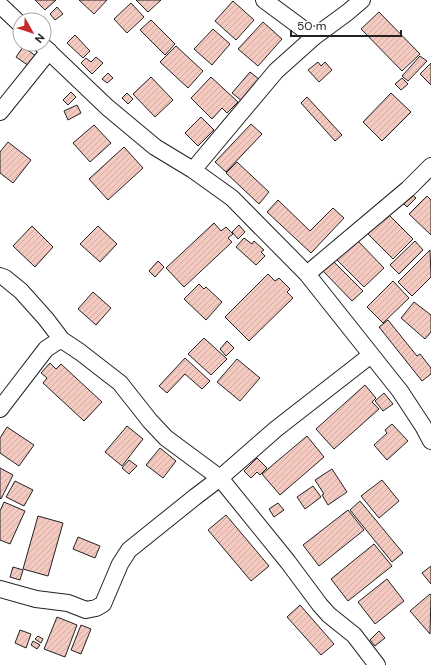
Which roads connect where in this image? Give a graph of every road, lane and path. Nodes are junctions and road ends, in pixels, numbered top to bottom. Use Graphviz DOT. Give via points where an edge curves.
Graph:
graph roads {
  1 [pos="264,0"];
  2 [pos="362,0"];
  3 [pos="0,5"];
  4 [pos="12,16"];
  5 [pos="314,37"];
  6 [pos="42,52"];
  7 [pos="49,52"];
  8 [pos="0,112"];
  9 [pos="431,166"];
  10 [pos="193,170"];
  11 [pos="307,274"];
  12 [pos="0,276"];
  13 [pos="62,340"];
  14 [pos="371,355"];
  15 [pos="0,409"];
  16 [pos="427,422"];
  17 [pos="431,441"];
  18 [pos="220,478"];
  19 [pos="0,589"];
  20 [pos="377,665"];
  1 -- 5 [label="street"];
  2 -- 5 [label="street"];
  3 -- 4 [label="street"];
  5 -- 10 [label="street" via="276,71"];
  6 -- 8 [label="street"];
  7 -- 10 [label="street" via="107,107 155,147"];
  9 -- 11 [label="street" via="408,189"];
  10 -- 11 [label="street" via="232,198"];
  11 -- 14 [label="street"];
  12 -- 13 [label="street" via="21,291"];
  13 -- 15 [label="street" via="46,349"];
  13 -- 18 [label="street" via="120,383 150,422 166,438"];
  14 -- 16 [label="street"];
  14 -- 18 [label="street" via="276,429"];
  16 -- 17 [label="street"];
  18 -- 19 [label="street" via="129,550 120,564 103,604 96,608 86,610 68,603 36,599"];
  18 -- 20 [label="street" via="320,605 354,635"];
}
